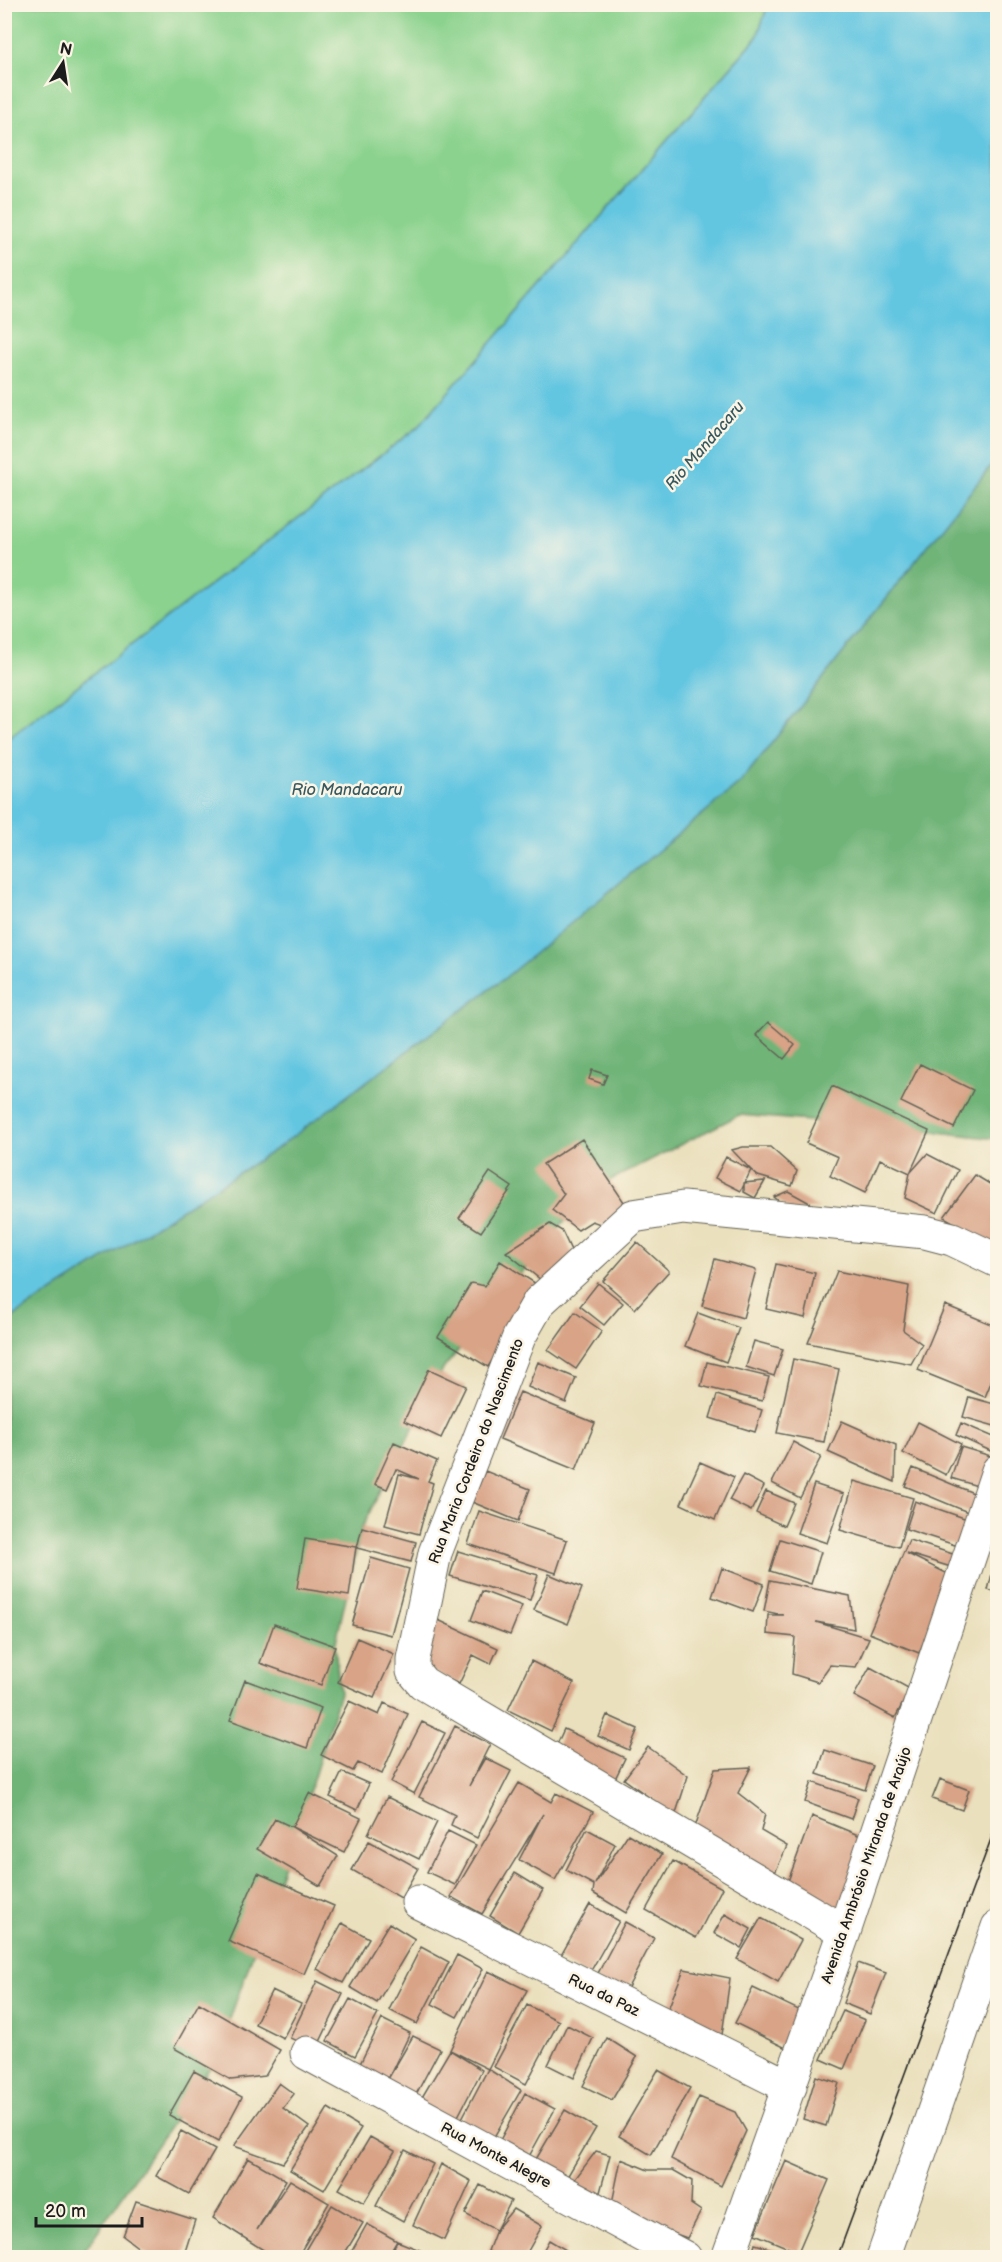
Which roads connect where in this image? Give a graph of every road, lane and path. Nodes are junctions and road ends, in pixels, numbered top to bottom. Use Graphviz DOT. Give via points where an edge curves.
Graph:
graph roads {
  1 [pos="998,1262"];
  2 [pos="998,1471"];
  3 [pos="418,1902"];
  4 [pos="998,1926"];
  5 [pos="844,1932"];
  6 [pos="307,2053"];
  7 [pos="790,2087"];
  8 [pos="685,2258"];
  9 [pos="728,2258"];
  10 [pos="883,2258"];
  1 -- 5 [label="street, Rua Maria Cordeiro do Nascimento" via="952,1239 925,1232 683,1208 633,1216 539,1302 519,1337 435,1553 422,1602 413,1671 423,1683"];
  2 -- 5 [label="street, Avenida Ambrósio Miranda de Araújo"];
  3 -- 7 [label="street, Rua da Paz"];
  4 -- 10 [label="street"];
  5 -- 7 [label="street, Avenida Ambrósio Miranda de Araújo"];
  6 -- 8 [label="street, Rua Monte Alegre"];
  7 -- 9 [label="street, Avenida Ambrósio Miranda de Araújo"];
}
